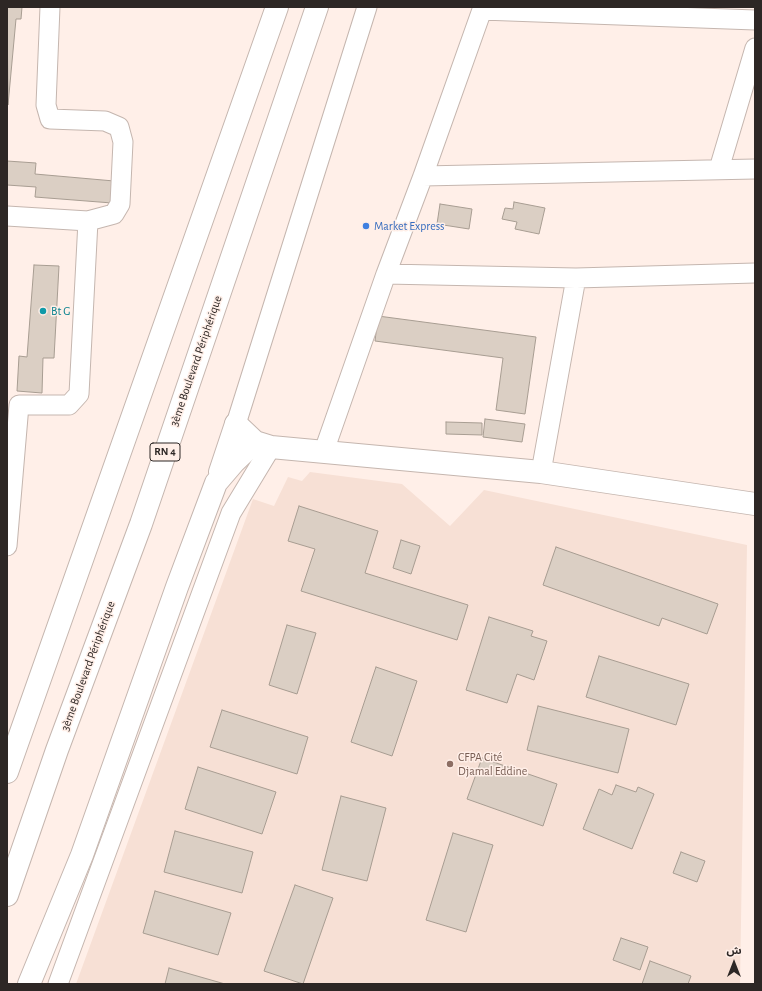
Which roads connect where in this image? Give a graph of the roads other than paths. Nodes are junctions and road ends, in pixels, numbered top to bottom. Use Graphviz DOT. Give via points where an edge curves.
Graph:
graph roads {
  1 [pos="50,7"];
  2 [pos="277,7"];
  3 [pos="317,7"];
  4 [pos="367,7"];
  5 [pos="483,8"];
  6 [pos="755,20"];
  7 [pos="755,48"];
  8 [pos="719,170"];
  9 [pos="755,170"];
  10 [pos="423,176"];
  11 [pos="7,216"];
  12 [pos="88,221"];
  13 [pos="755,273"];
  14 [pos="386,274"];
  15 [pos="576,278"];
  16 [pos="236,424"];
  17 [pos="263,444"];
  18 [pos="324,451"];
  19 [pos="541,472"];
  20 [pos="216,483"];
  21 [pos="755,504"];
  22 [pos="7,546"];
  23 [pos="7,772"];
  24 [pos="7,895"];
  25 [pos="28,984"];
  26 [pos="58,984"];
  1 -- 12 [label="street" via="46,105 50,120 105,121 119,127 123,142 120,204 114,214"];
  2 -- 23 [label="main road"];
  3 -- 24 [label="main road, 3ème Boulevard Périphérique / RN 4" via="141,524 57,750"];
  4 -- 16 [label="street"];
  5 -- 6 [label="street"];
  5 -- 10 [label="street"];
  7 -- 8 [label="street"];
  8 -- 9 [label="street"];
  8 -- 10 [label="street"];
  10 -- 14 [label="street"];
  11 -- 12 [label="street"];
  12 -- 22 [label="street" via="79,394 69,405 19,405"];
  13 -- 15 [label="street"];
  14 -- 15 [label="street"];
  14 -- 18 [label="street"];
  15 -- 19 [label="street"];
  16 -- 17 [label="main road"];
  16 -- 20 [label="main road"];
  17 -- 18 [label="main road"];
  17 -- 20 [label="main road" via="234,462"];
  17 -- 26 [label="street" via="231,513"];
  18 -- 19 [label="main road"];
  19 -- 21 [label="main road"];
  20 -- 25 [label="main road" via="82,855"];
}
